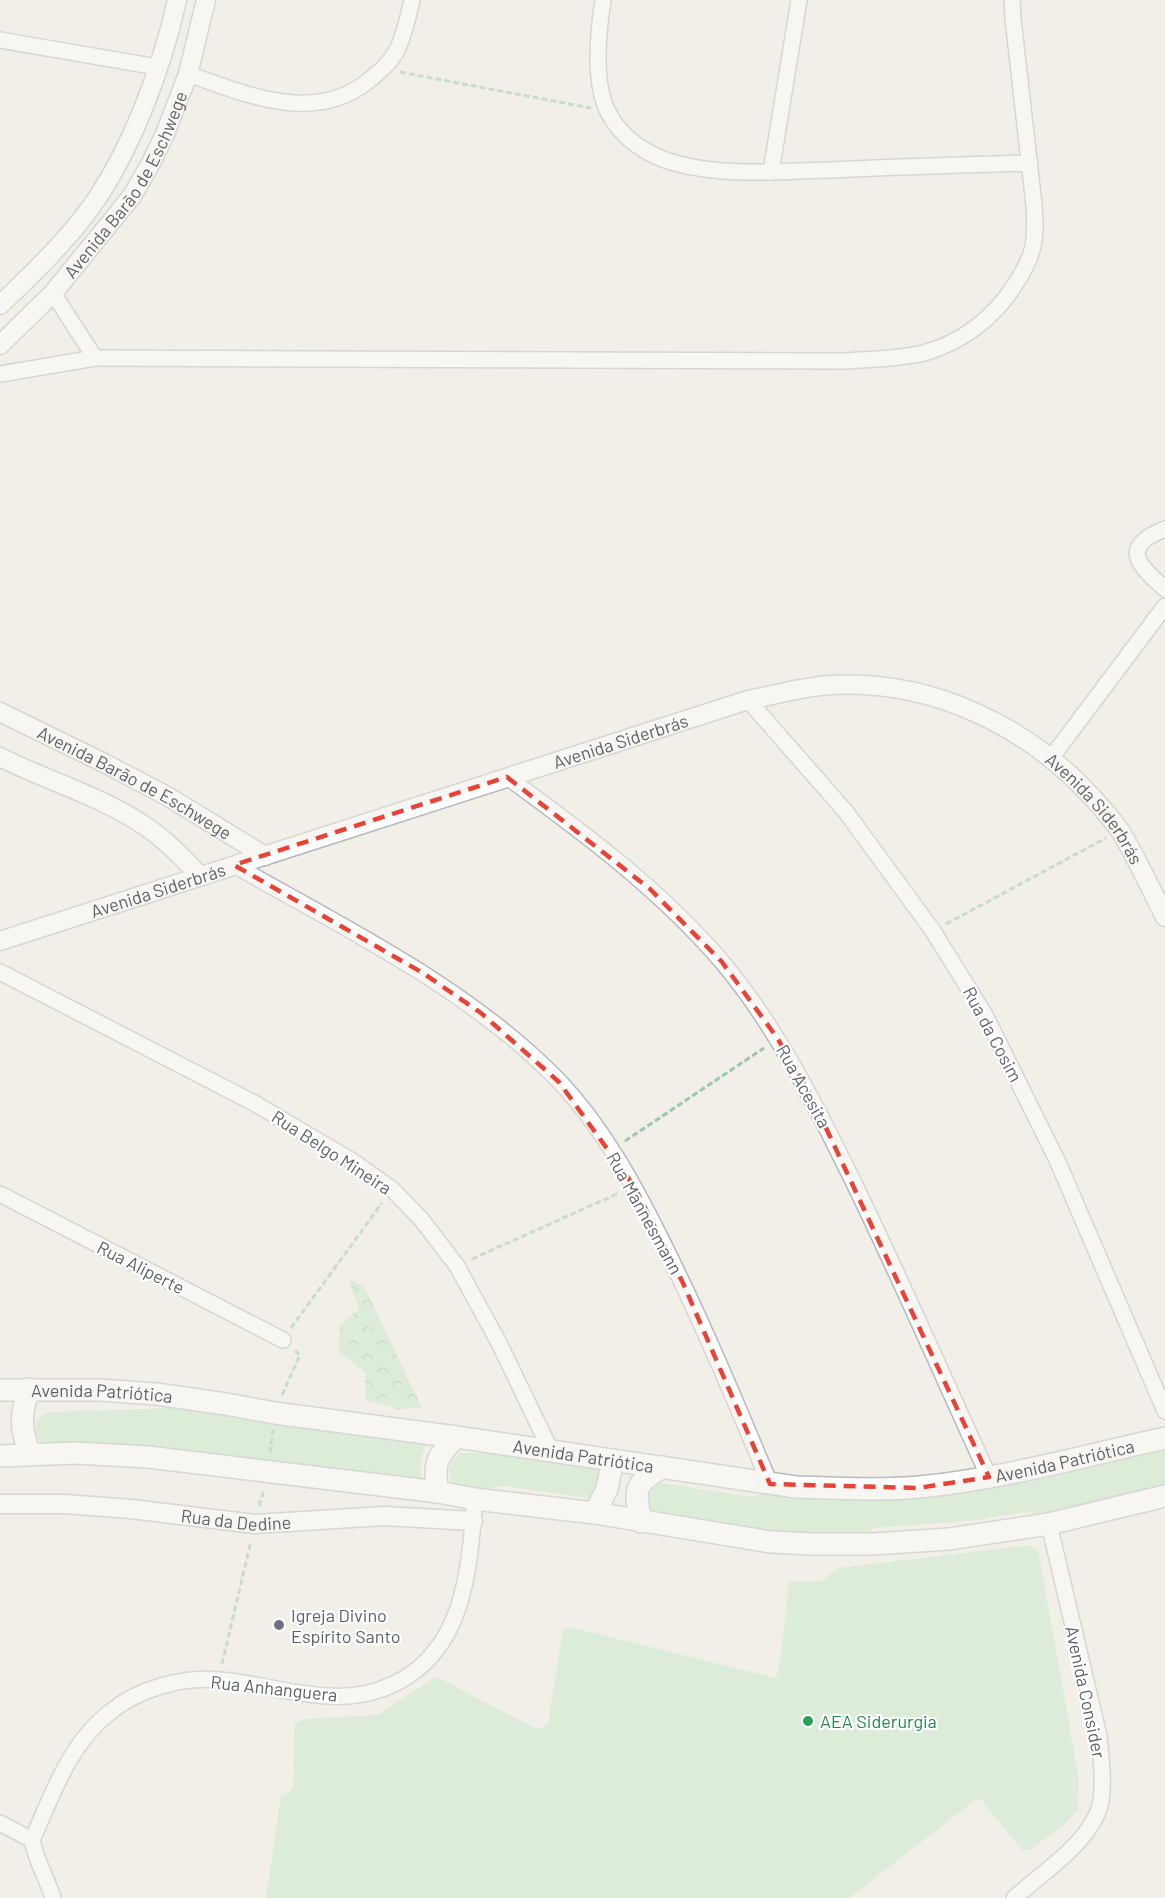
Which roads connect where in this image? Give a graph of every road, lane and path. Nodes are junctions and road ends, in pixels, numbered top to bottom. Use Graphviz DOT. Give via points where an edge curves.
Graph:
graph roads {
  1 [pos="177,0"];
  2 [pos="206,0"];
  3 [pos="412,0"];
  4 [pos="603,0"];
  5 [pos="799,0"];
  6 [pos="1012,0"];
  7 [pos="0,40"];
  8 [pos="157,67"];
  9 [pos="384,69"];
  10 [pos="188,74"];
  11 [pos="607,111"];
  12 [pos="1030,163"];
  13 [pos="771,172"];
  14 [pos="108,181"];
  15 [pos="132,196"];
  16 [pos="90,209"];
  17 [pos="110,224"];
  18 [pos="53,293"];
  19 [pos="2,301"];
  20 [pos="0,345"];
  21 [pos="95,358"];
  22 [pos="0,374"];
  23 [pos="1165,529"];
  24 [pos="1165,589"];
  25 [pos="1165,606"];
  26 [pos="748,700"];
  27 [pos="0,712"];
  28 [pos="0,757"];
  29 [pos="1051,758"];
  30 [pos="507,777"];
  31 [pos="1120,831"];
  32 [pos="265,856"];
  33 [pos="234,865"];
  34 [pos="200,876"];
  35 [pos="1165,917"];
  36 [pos="933,931"];
  37 [pos="0,941"];
  38 [pos="0,972"];
  39 [pos="778,1039"];
  40 [pos="611,1150"];
  41 [pos="634,1186"];
  42 [pos="0,1194"];
  43 [pos="457,1266"];
  44 [pos="283,1340"];
  45 [pos="29,1389"];
  46 [pos="0,1390"];
  47 [pos="1165,1411"];
  48 [pos="456,1437"];
  49 [pos="1165,1438"];
  50 [pos="551,1450"];
  51 [pos="30,1454"];
  52 [pos="0,1456"];
  53 [pos="613,1460"];
  54 [pos="663,1467"];
  55 [pos="989,1477"];
  56 [pos="770,1484"];
  57 [pos="438,1492"];
  58 [pos="1165,1496"];
  59 [pos="475,1499"];
  60 [pos="0,1504"];
  61 [pos="595,1513"];
  62 [pos="473,1521"];
  63 [pos="640,1522"];
  64 [pos="1049,1524"];
  65 [pos="0,1823"];
  66 [pos="32,1840"];
  67 [pos="53,1898"];
  68 [pos="1014,1898"];
  1 -- 8 [label="street, Avenida Barão de Eschwege"];
  2 -- 10 [label="street, Avenida Barão de Eschwege"];
  3 -- 9 [label="street" via="397,49"];
  4 -- 11 [label="street" via="598,61"];
  5 -- 13 [label="street"];
  6 -- 12 [label="street"];
  7 -- 8 [label="street"];
  8 -- 14 [label="street, Avenida Barão de Eschwege" via="144,105"];
  9 -- 10 [label="street" via="344,96 311,103 269,100"];
  9 -- 11 [label="path"];
  10 -- 15 [label="street, Avenida Barão de Eschwege" via="165,134"];
  11 -- 13 [label="street" via="632,141 667,160 696,168"];
  12 -- 13 [label="street"];
  12 -- 21 [label="street" via="1035,232 1026,267 1006,299 976,328 923,353 846,361"];
  14 -- 15 [label="street"];
  14 -- 16 [label="street, Avenida Barão de Eschwege"];
  15 -- 17 [label="street, Avenida Barão de Eschwege"];
  16 -- 17 [label="street"];
  16 -- 19 [label="street, Avenida Barão de Eschwege" via="44,262"];
  17 -- 18 [label="street, Avenida Barão de Eschwege"];
  18 -- 20 [label="street, Avenida Barão de Eschwege"];
  18 -- 21 [label="street"];
  21 -- 22 [label="street"];
  23 -- 24 [label="street" via="1147,538 1136,552 1141,566"];
  25 -- 29 [label="street"];
  26 -- 29 [label="street, Avenida Siderbrás" via="831,685 863,685 934,696 1011,730"];
  26 -- 30 [label="street, Avenida Siderbrás"];
  26 -- 36 [label="street, Rua da Cosim" via="846,812"];
  27 -- 32 [label="street, Avenida Barão de Eschwege" via="167,796"];
  28 -- 34 [label="street, Avenida Barão de Eschwege" via="142,824"];
  29 -- 31 [label="street, Avenida Siderbrás" via="1078,782"];
  30 -- 32 [label="street, Avenida Siderbrás"];
  30 -- 39 [label="street, Rua Acesita" via="583,833 658,897 722,962"];
  31 -- 35 [label="street, Avenida Siderbrás"];
  31 -- 36 [label="path"];
  32 -- 33 [label="street, Avenida Siderbrás"];
  33 -- 34 [label="street, Avenida Siderbrás"];
  33 -- 40 [label="street, Rua Mannesmann" via="423,973 480,1013 559,1082"];
  34 -- 37 [label="street, Avenida Siderbrás"];
  36 -- 47 [label="street, Rua da Cosim" via="985,1015 1057,1160"];
  38 -- 43 [label="street, Rua Belgo Mineira" via="254,1103 354,1162 392,1189"];
  39 -- 40 [label="path"];
  39 -- 55 [label="street, Rua Acesita" via="872,1220"];
  40 -- 41 [label="street, Rua Mannesmann"];
  41 -- 43 [label="path"];
  41 -- 56 [label="street, Rua Mannesmann" via="683,1283"];
  42 -- 44 [label="street, Rua Aliperte"];
  43 -- 50 [label="street, Rua Belgo Mineira"];
  45 -- 46 [label="main road, Avenida Patriótica"];
  45 -- 48 [label="main road, Avenida Patriótica" via="156,1394"];
  45 -- 51 [label="main road" via="21,1425"];
  48 -- 50 [label="main road, Avenida Patriótica"];
  48 -- 57 [label="main road" via="438,1459"];
  49 -- 55 [label="main road, Avenida Patriótica"];
  50 -- 53 [label="main road, Avenida Patriótica"];
  51 -- 52 [label="main road"];
  51 -- 57 [label="main road" via="148,1457"];
  53 -- 54 [label="main road, Avenida Patriótica"];
  53 -- 61 [label="main road" via="607,1490"];
  54 -- 56 [label="main road, Avenida Patriótica"];
  54 -- 63 [label="main road" via="637,1489"];
  55 -- 56 [label="main road, Avenida Patriótica" via="918,1488"];
  57 -- 59 [label="main road"];
  58 -- 64 [label="main road"];
  59 -- 61 [label="main road"];
  59 -- 62 [label="street, Rua Anhanguera"];
  60 -- 62 [label="street, Rua da Dedine" via="131,1509 255,1524 384,1516"];
  61 -- 63 [label="main road"];
  62 -- 66 [label="street, Rua Anhanguera" via="463,1596 452,1624 423,1666 386,1688 353,1696 320,1696 219,1680 190,1681 146,1692 108,1713 82,1740"];
  63 -- 64 [label="main road" via="771,1542 873,1544 950,1539"];
  64 -- 68 [label="street, Avenida Consider" via="1099,1736 1101,1799 1087,1833"];
  65 -- 66 [label="street"];
  66 -- 67 [label="street"];
}
